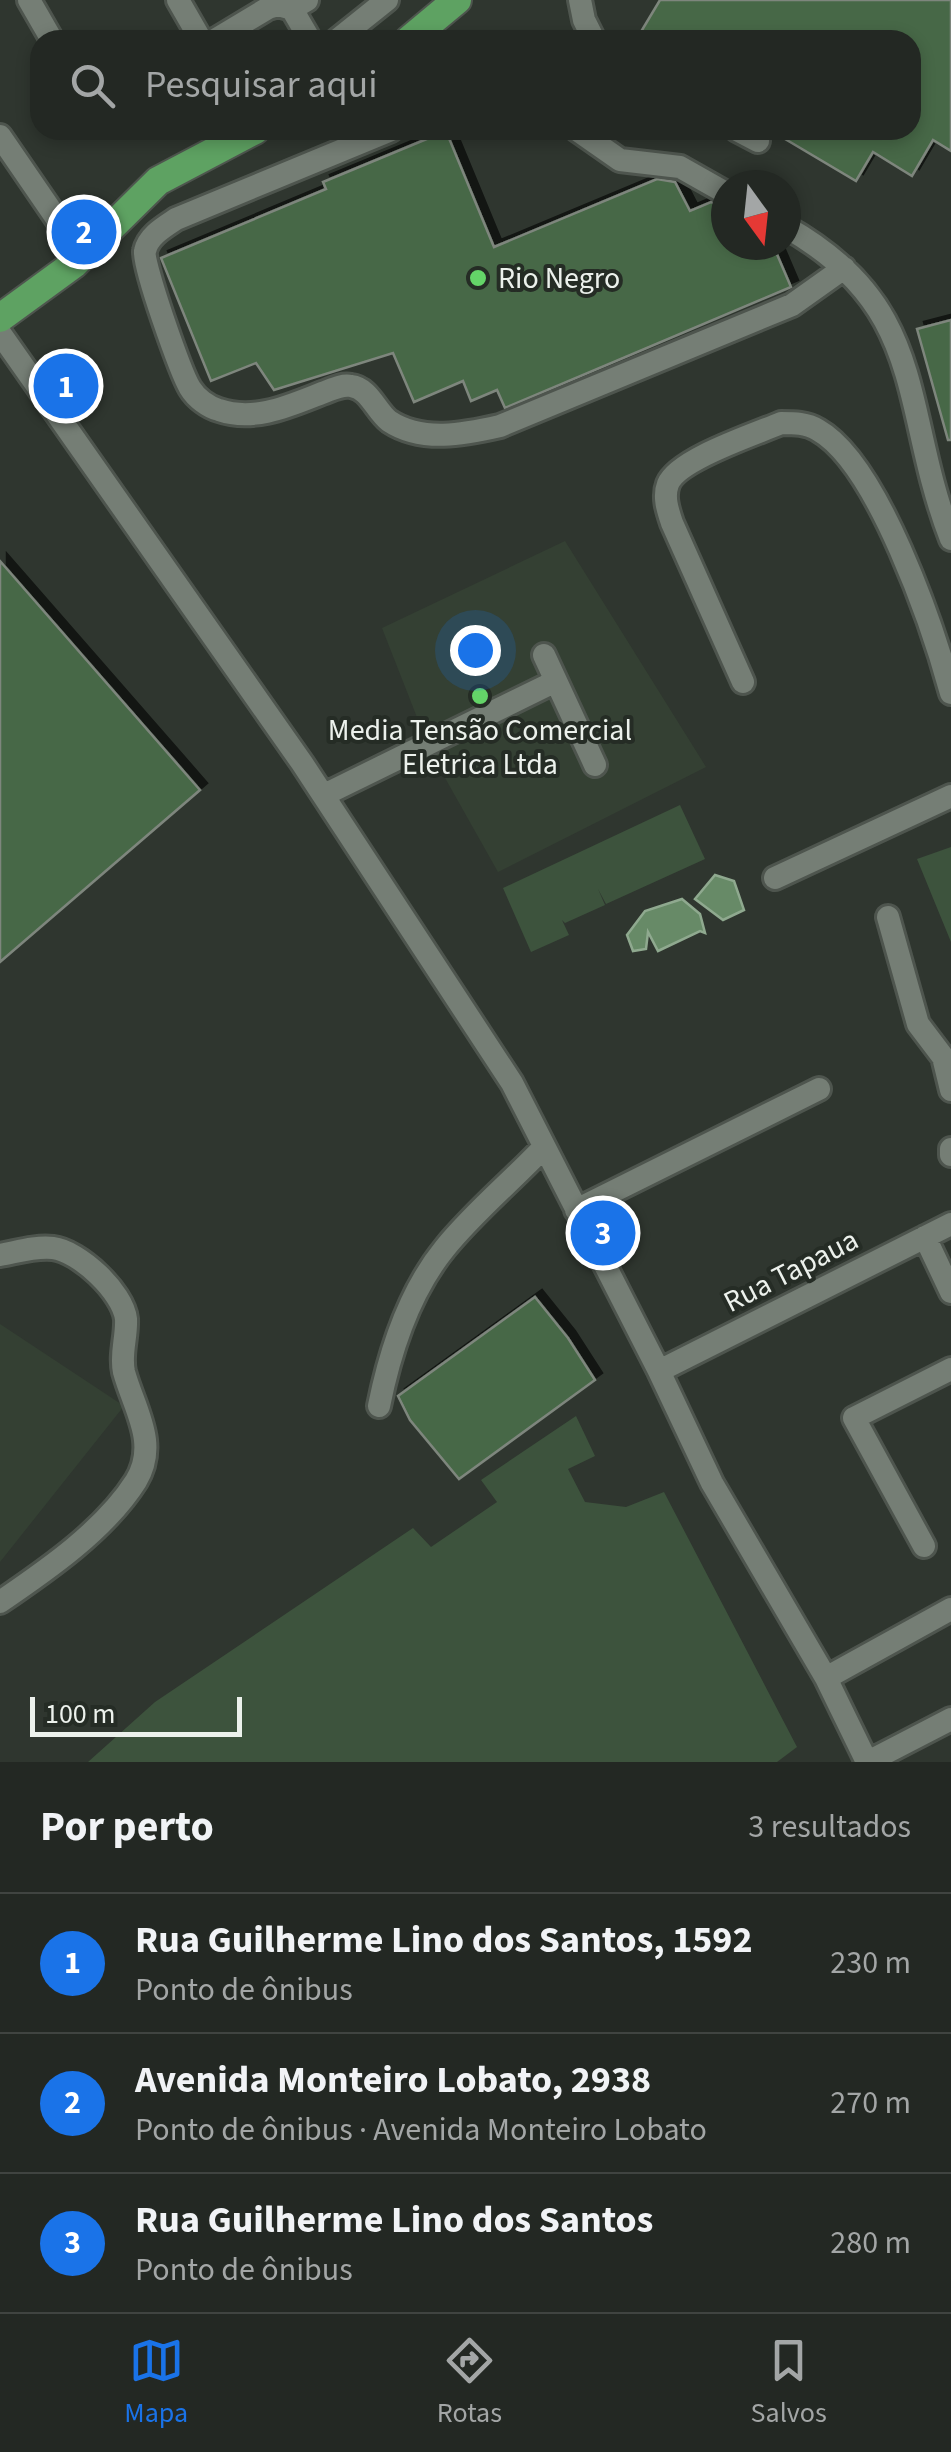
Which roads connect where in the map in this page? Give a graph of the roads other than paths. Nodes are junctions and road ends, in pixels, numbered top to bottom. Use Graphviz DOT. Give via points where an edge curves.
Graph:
graph roads {
  1 [pos="29,0"];
  2 [pos="178,0"];
  3 [pos="387,0"];
  4 [pos="457,0"];
  5 [pos="580,0"];
  6 [pos="300,4"];
  7 [pos="46,30"];
  8 [pos="204,30"];
  9 [pos="230,30"];
  10 [pos="307,30"];
  11 [pos="350,30"];
  12 [pos="421,30"];
  13 [pos="589,30"];
  14 [pos="0,136"];
  15 [pos="235,140"];
  16 [pos="344,140"];
  17 [pos="591,140"];
  18 [pos="711,185"];
  19 [pos="59,222"];
  20 [pos="801,235"];
  21 [pos="844,268"];
  22 [pos="0,318"];
  23 [pos="0,333"];
  24 [pos="951,539"];
  25 [pos="544,656"];
  26 [pos="556,682"];
  27 [pos="743,682"];
  28 [pos="951,693"];
  29 [pos="595,765"];
  30 [pos="324,796"];
  31 [pos="951,796"];
  32 [pos="775,878"];
  33 [pos="888,917"];
  34 [pos="819,1089"];
  35 [pos="951,1090"];
  36 [pos="544,1147"];
  37 [pos="576,1210"];
  38 [pos="951,1224"];
  39 [pos="925,1238"];
  40 [pos="0,1255"];
  41 [pos="951,1292"];
  42 [pos="951,1370"];
  43 [pos="659,1371"];
  44 [pos="379,1406"];
  45 [pos="924,1546"];
  46 [pos="0,1602"];
  47 [pos="951,1609"];
  48 [pos="826,1678"];
  49 [pos="951,1718"];
  50 [pos="867,1762"];
  1 -- 7 [label="street"];
  2 -- 8 [label="street"];
  3 -- 11 [label="street"];
  4 -- 12 [label="main road"];
  5 -- 13 [label="street"];
  6 -- 9 [label="street" via="268,8"];
  6 -- 10 [label="street"];
  14 -- 19 [label="street"];
  15 -- 22 [label="main road" via="158,181 74,264"];
  16 -- 21 [label="street" via="176,219 148,243 143,254 183,374 191,391 217,410 263,413 352,386 388,420 420,434 500,426 792,304"];
  17 -- 18 [label="street" via="620,160 680,167"];
  20 -- 21 [label="street"];
  21 -- 24 [label="street" via="893,332"];
  23 -- 30 [label="street" via="130,497"];
  25 -- 26 [label="street"];
  26 -- 29 [label="street"];
  26 -- 30 [label="street"];
  27 -- 28 [label="street" via="672,524 668,484 696,461 781,423 796,423 836,443 858,470 889,526"];
  30 -- 36 [label="street" via="486,1040"];
  31 -- 32 [label="street"];
  33 -- 35 [label="street" via="918,1024 943,1057"];
  34 -- 37 [label="street"];
  36 -- 37 [label="street"];
  36 -- 44 [label="street" via="442,1250 389,1357"];
  37 -- 43 [label="street"];
  38 -- 39 [label="street, Rua Tapaua"];
  39 -- 41 [label="street"];
  39 -- 43 [label="street, Rua Tapaua"];
  40 -- 46 [label="street" via="56,1248 117,1294 126,1322 124,1372 147,1449 136,1480 94,1528"];
  42 -- 45 [label="street" via="854,1418"];
  43 -- 48 [label="street" via="712,1483"];
  47 -- 48 [label="street"];
  48 -- 50 [label="street"];
  49 -- 50 [label="street"];
}
